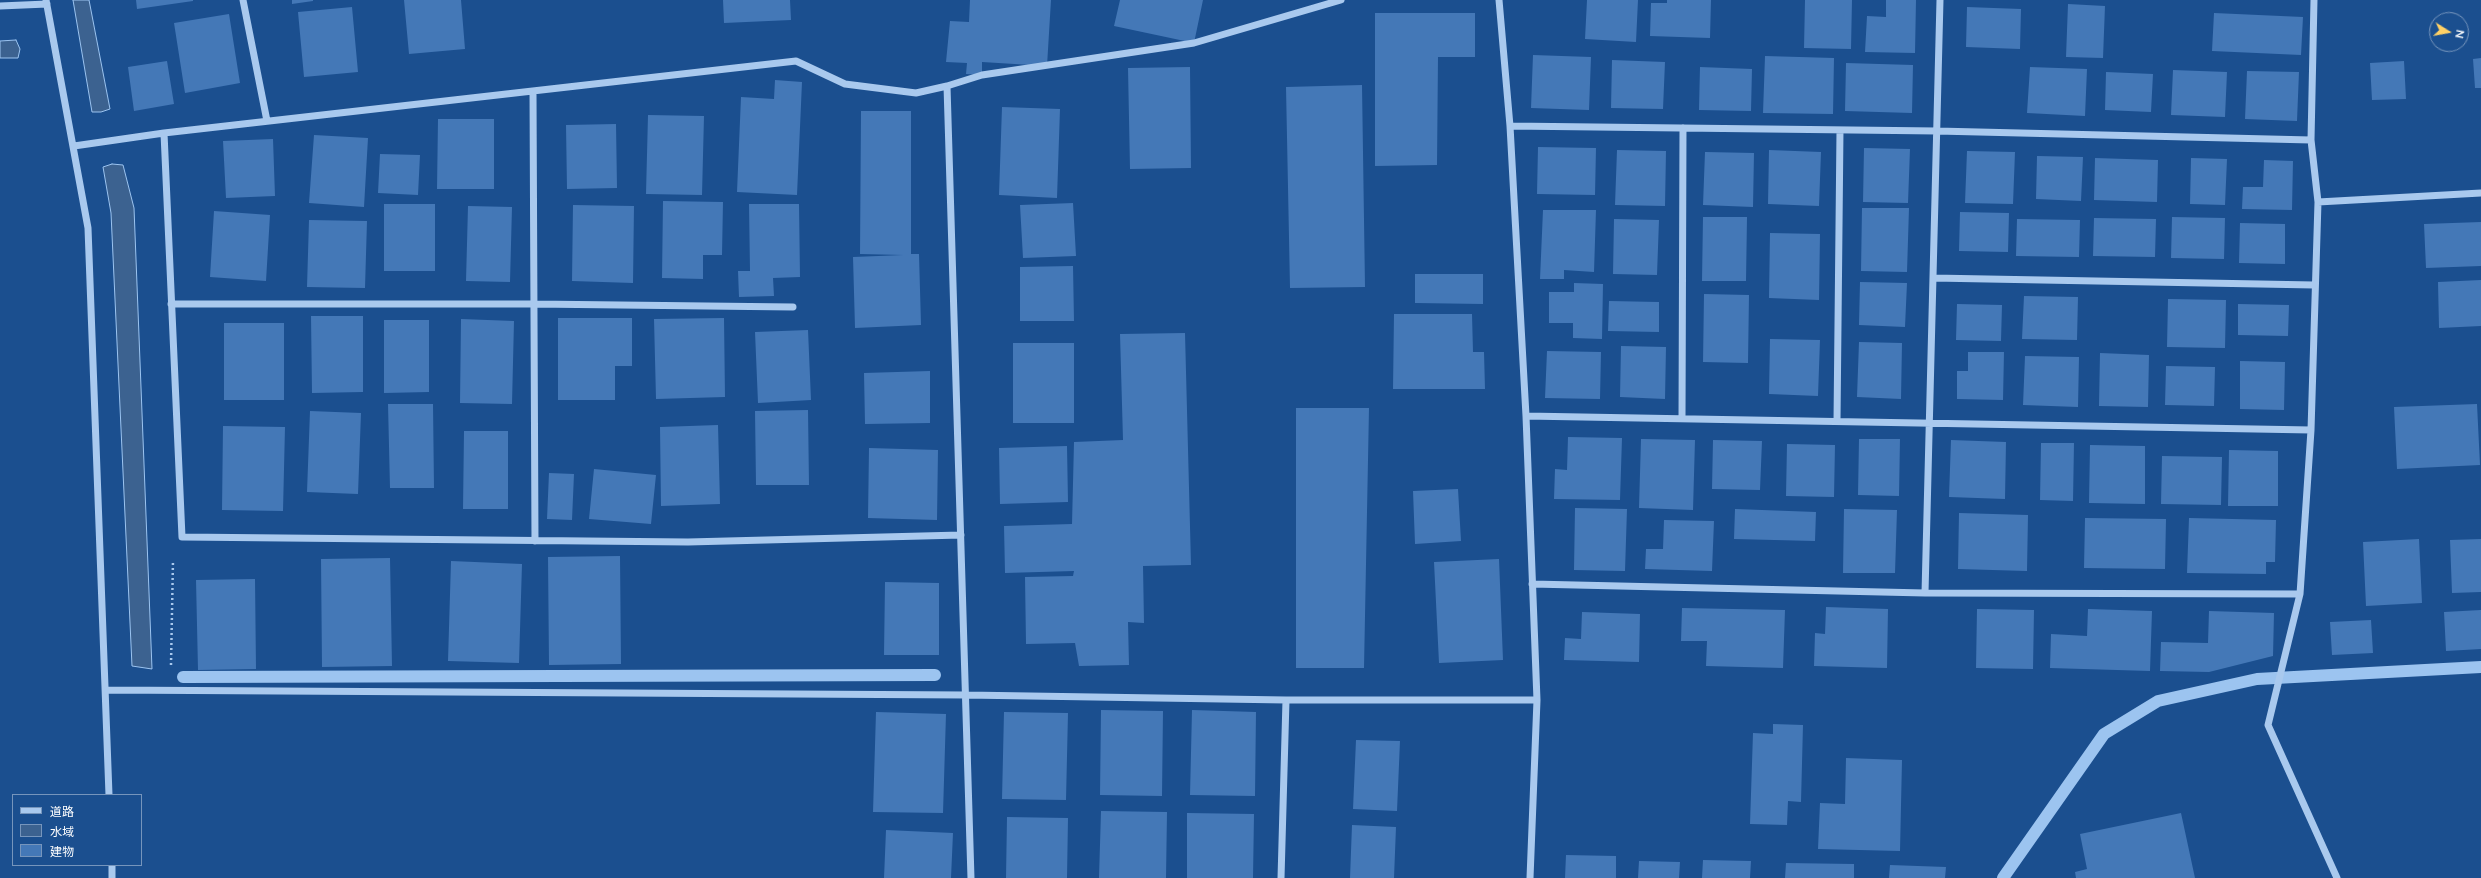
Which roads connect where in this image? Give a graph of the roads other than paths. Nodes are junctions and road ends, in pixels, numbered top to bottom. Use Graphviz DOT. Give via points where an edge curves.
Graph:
graph roads {
  1 [pos="243,0"];
  2 [pos="1341,0"];
  3 [pos="1499,0"];
  4 [pos="1940,0"];
  5 [pos="2314,0"];
  6 [pos="47,2"];
  7 [pos="0,6"];
  8 [pos="947,86"];
  9 [pos="533,91"];
  10 [pos="267,121"];
  11 [pos="1510,126"];
  12 [pos="1683,128"];
  13 [pos="1840,130"];
  14 [pos="1937,131"];
  15 [pos="164,133"];
  16 [pos="2311,140"];
  17 [pos="74,146"];
  18 [pos="2481,193"];
  19 [pos="2318,202"];
  20 [pos="1933,278"];
  21 [pos="2314,285"];
  22 [pos="171,304"];
  23 [pos="534,304"];
  24 [pos="793,307"];
  25 [pos="1526,416"];
  26 [pos="1682,419"];
  27 [pos="1837,421"];
  28 [pos="1929,423"];
  29 [pos="2311,430"];
  30 [pos="961,535"];
  31 [pos="535,541"];
  32 [pos="1532,584"];
  33 [pos="1925,593"];
  34 [pos="2300,594"];
  35 [pos="106,690"];
  36 [pos="966,695"];
  37 [pos="1286,700"];
  38 [pos="1537,700"];
  39 [pos="109,794"];
  40 [pos="112,866"];
  41 [pos="112,878"];
  42 [pos="971,878"];
  43 [pos="1281,878"];
  44 [pos="1530,878"];
  45 [pos="2337,878"];
  1 -- 10 [label="street"];
  2 -- 8 [label="street" via="1194,43 982,75"];
  3 -- 11 [label="street"];
  4 -- 14 [label="street"];
  5 -- 16 [label="street"];
  6 -- 7 [label="street"];
  6 -- 17 [label="street"];
  8 -- 9 [label="street" via="916,92 845,84 796,61"];
  8 -- 30 [label="street"];
  9 -- 10 [label="street"];
  9 -- 23 [label="street"];
  10 -- 15 [label="street"];
  11 -- 12 [label="street"];
  11 -- 25 [label="street"];
  12 -- 13 [label="street"];
  12 -- 26 [label="street"];
  13 -- 14 [label="street"];
  13 -- 27 [label="street"];
  14 -- 16 [label="street"];
  14 -- 20 [label="street"];
  15 -- 17 [label="street"];
  15 -- 22 [label="street"];
  16 -- 19 [label="street"];
  17 -- 35 [label="street" via="88,228"];
  18 -- 19 [label="street"];
  19 -- 21 [label="street"];
  20 -- 21 [label="street"];
  20 -- 28 [label="street"];
  21 -- 29 [label="street"];
  22 -- 23 [label="street"];
  22 -- 31 [label="street" via="182,537"];
  23 -- 24 [label="street"];
  23 -- 31 [label="street"];
  25 -- 26 [label="street"];
  25 -- 32 [label="street"];
  26 -- 27 [label="street"];
  27 -- 28 [label="street"];
  28 -- 29 [label="street"];
  28 -- 33 [label="street"];
  29 -- 34 [label="street"];
  30 -- 31 [label="street" via="688,542"];
  30 -- 36 [label="street"];
  32 -- 33 [label="street"];
  32 -- 38 [label="street"];
  33 -- 34 [label="street"];
  34 -- 45 [label="street" via="2268,725"];
  35 -- 36 [label="street"];
  35 -- 39 [label="street"];
  36 -- 37 [label="street"];
  36 -- 42 [label="street"];
  37 -- 38 [label="street"];
  37 -- 43 [label="street"];
  38 -- 44 [label="street"];
  40 -- 41 [label="street"];
}
